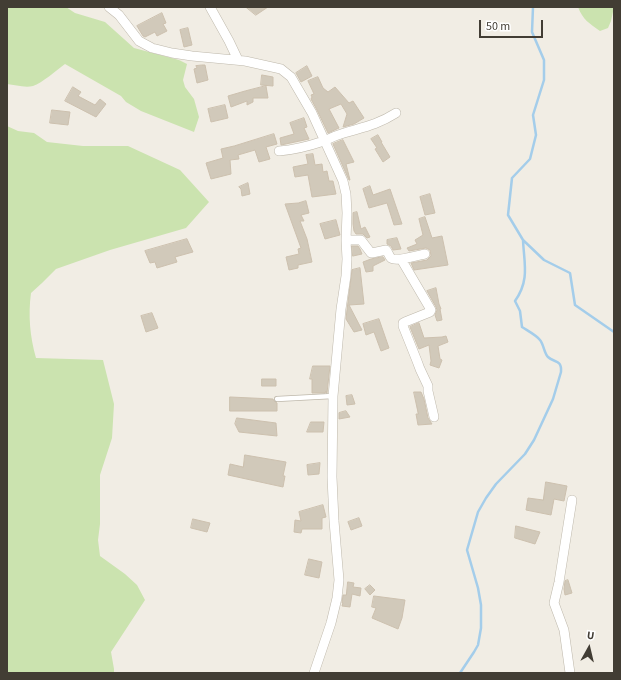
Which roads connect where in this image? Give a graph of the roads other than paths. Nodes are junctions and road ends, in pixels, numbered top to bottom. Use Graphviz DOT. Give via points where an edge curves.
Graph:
graph roads {
  1 [pos="109,7"];
  2 [pos="210,7"];
  3 [pos="238,60"];
  4 [pos="396,113"];
  5 [pos="324,141"];
  6 [pos="279,151"];
  7 [pos="346,240"];
  8 [pos="425,254"];
  9 [pos="401,259"];
  10 [pos="333,396"];
  11 [pos="278,399"];
  12 [pos="434,417"];
  13 [pos="572,500"];
  14 [pos="314,673"];
  15 [pos="570,673"];
  1 -- 3 [label="street" via="119,15 139,41 152,48 192,56"];
  2 -- 3 [label="street"];
  3 -- 5 [label="street" via="281,70 291,77 312,113"];
  4 -- 5 [label="street" via="374,125"];
  5 -- 6 [label="street" via="299,149"];
  5 -- 7 [label="street" via="343,181 346,194"];
  7 -- 9 [label="street" via="361,240 371,253 386,250 392,259"];
  7 -- 10 [label="street" via="348,259"];
  8 -- 9 [label="street"];
  9 -- 12 [label="street" via="430,308 430,312 403,323 403,326 428,386"];
  10 -- 11 [label="lane"];
  10 -- 14 [label="street" via="332,477 339,580 331,623"];
  13 -- 15 [label="street" via="554,601 564,630"];
}
